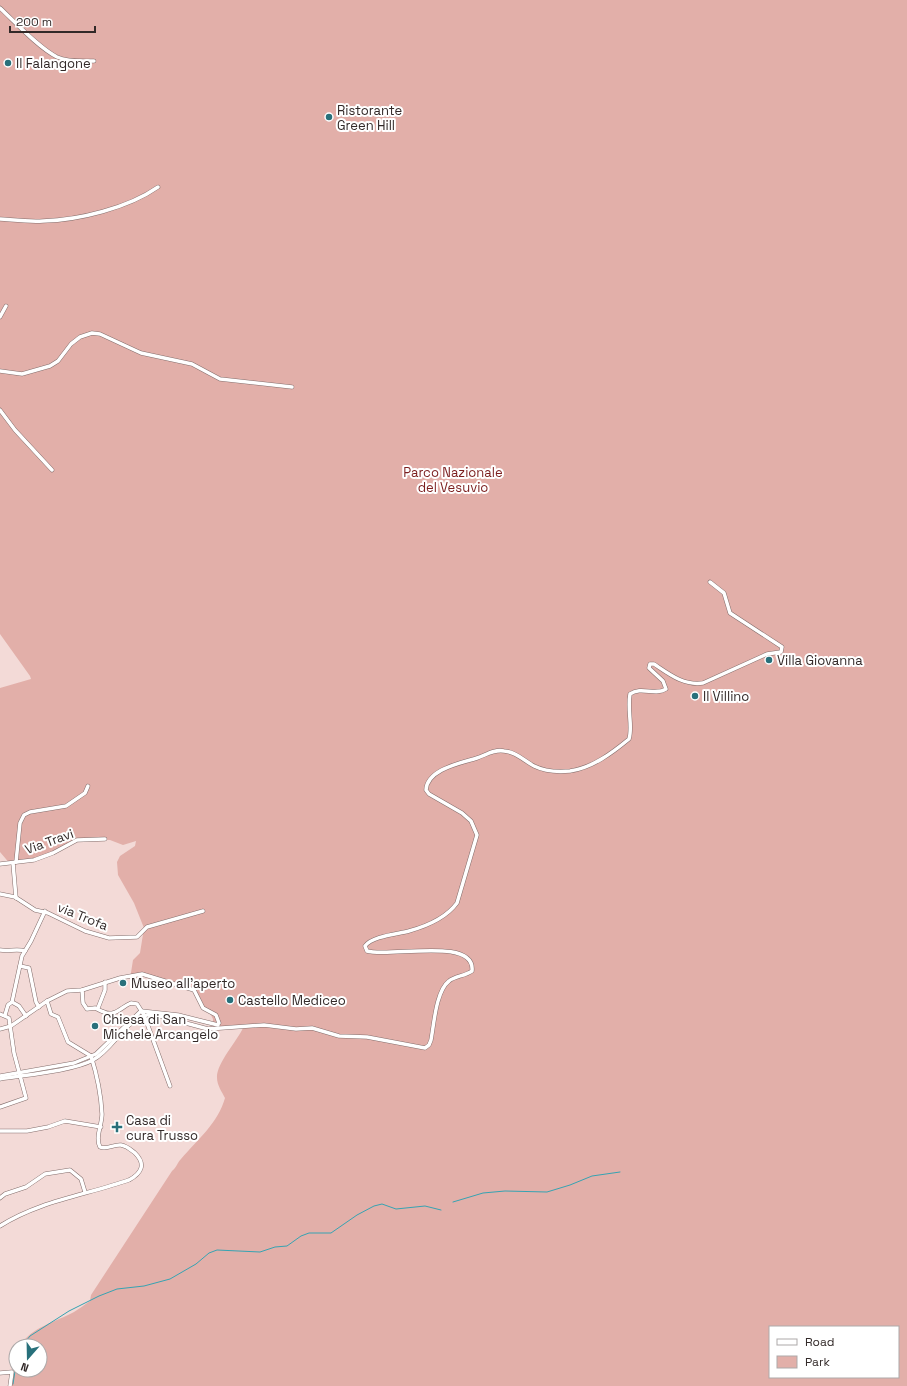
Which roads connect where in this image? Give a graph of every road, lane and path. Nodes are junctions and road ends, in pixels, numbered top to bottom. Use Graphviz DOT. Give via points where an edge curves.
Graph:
graph roads {
  1 [pos="0,8"];
  2 [pos="94,61"];
  3 [pos="158,187"];
  4 [pos="0,219"];
  5 [pos="6,306"];
  6 [pos="0,318"];
  7 [pos="0,372"];
  8 [pos="292,387"];
  9 [pos="0,410"];
  10 [pos="52,470"];
  11 [pos="710,582"];
  12 [pos="88,786"];
  13 [pos="105,839"];
  14 [pos="14,862"];
  15 [pos="0,864"];
  16 [pos="0,894"];
  17 [pos="16,898"];
  18 [pos="45,911"];
  19 [pos="203,911"];
  20 [pos="0,950"];
  21 [pos="24,951"];
  22 [pos="20,966"];
  23 [pos="105,982"];
  24 [pos="82,990"];
  25 [pos="47,1001"];
  26 [pos="12,1002"];
  27 [pos="39,1007"];
  28 [pos="98,1008"];
  29 [pos="141,1011"];
  30 [pos="0,1014"];
  31 [pos="5,1015"];
  32 [pos="144,1015"];
  33 [pos="26,1016"];
  34 [pos="218,1025"];
  35 [pos="11,1026"];
  36 [pos="0,1029"];
  37 [pos="92,1058"];
  38 [pos="19,1072"];
  39 [pos="0,1076"];
  40 [pos="22,1076"];
  41 [pos="0,1079"];
  42 [pos="170,1086"];
  43 [pos="0,1107"];
  44 [pos="101,1127"];
  45 [pos="0,1131"];
  46 [pos="85,1192"];
  47 [pos="0,1198"];
  48 [pos="0,1226"];
  49 [pos="0,1373"];
  50 [pos="10,1386"];
  1 -- 2 [label="street" via="57,57"];
  3 -- 4 [label="street" via="130,202 81,216 46,221"];
  5 -- 6 [label="street"];
  7 -- 8 [label="street" via="22,374 50,366 58,361 71,344 80,337 92,333 100,334 141,353 192,364 220,379"];
  9 -- 10 [label="street"];
  11 -- 34 [label="street" via="724,593 730,613 782,647 781,652 767,654 703,684 681,680 650,664 649,668 663,681 666,689 661,692 640,691 630,694 629,739 611,753 586,766 570,771 544,769 502,750 456,765 434,776 426,785 426,790 471,822 477,835 457,903 451,912 436,921 370,942 365,949 381,954 437,950 455,952 472,962 472,971 450,980 445,985 436,1006 429,1045 421,1049 368,1037 339,1036 318,1029"];
  12 -- 14 [label="street" via="85,793 66,806 24,815 20,823"];
  13 -- 14 [label="street, Via Travi" via="77,840 40,858"];
  14 -- 15 [label="street, Via Travi"];
  14 -- 17 [label="street"];
  16 -- 17 [label="street, via Trofa"];
  17 -- 18 [label="street, via Trofa" via="35,910"];
  18 -- 19 [label="street, via Trofa" via="85,931 109,938 137,937 146,927"];
  18 -- 21 [label="street"];
  20 -- 21 [label="street"];
  21 -- 22 [label="street"];
  22 -- 26 [label="street"];
  22 -- 27 [label="street" via="29,968"];
  23 -- 24 [label="street"];
  23 -- 28 [label="street" via="105,990"];
  23 -- 34 [label="street" via="142,974 191,988 196,992 203,1008 216,1015"];
  24 -- 25 [label="street" via="67,991"];
  24 -- 28 [label="street" via="85,1007 90,1010"];
  25 -- 27 [label="street"];
  25 -- 37 [label="street" via="51,1014 58,1017 68,1042"];
  26 -- 31 [label="street"];
  26 -- 33 [label="street" via="20,1006"];
  27 -- 33 [label="street"];
  28 -- 29 [label="street" via="110,1014 127,1004 134,1003"];
  29 -- 32 [label="street"];
  29 -- 34 [label="street" via="178,1015"];
  29 -- 37 [label="street"];
  30 -- 31 [label="street"];
  31 -- 35 [label="street" via="9,1018"];
  32 -- 34 [label="street" via="152,1014 200,1028"];
  32 -- 37 [label="street" via="133,1022 103,1052"];
  32 -- 42 [label="street"];
  33 -- 35 [label="street"];
  35 -- 36 [label="street"];
  35 -- 38 [label="street"];
  37 -- 38 [label="street"];
  37 -- 40 [label="street" via="75,1066"];
  37 -- 44 [label="street" via="98,1080"];
  38 -- 39 [label="street"];
  38 -- 40 [label="street"];
  40 -- 41 [label="street"];
  40 -- 43 [label="street" via="26,1098"];
  44 -- 45 [label="street" via="65,1121 27,1131"];
  44 -- 46 [label="street" via="98,1139 100,1147 126,1147 141,1161 141,1171 129,1180"];
  46 -- 47 [label="street" via="81,1179 70,1170 45,1174 26,1187"];
  46 -- 48 [label="street" via="24,1212"];
  49 -- 50 [label="street" via="12,1372"];
}
